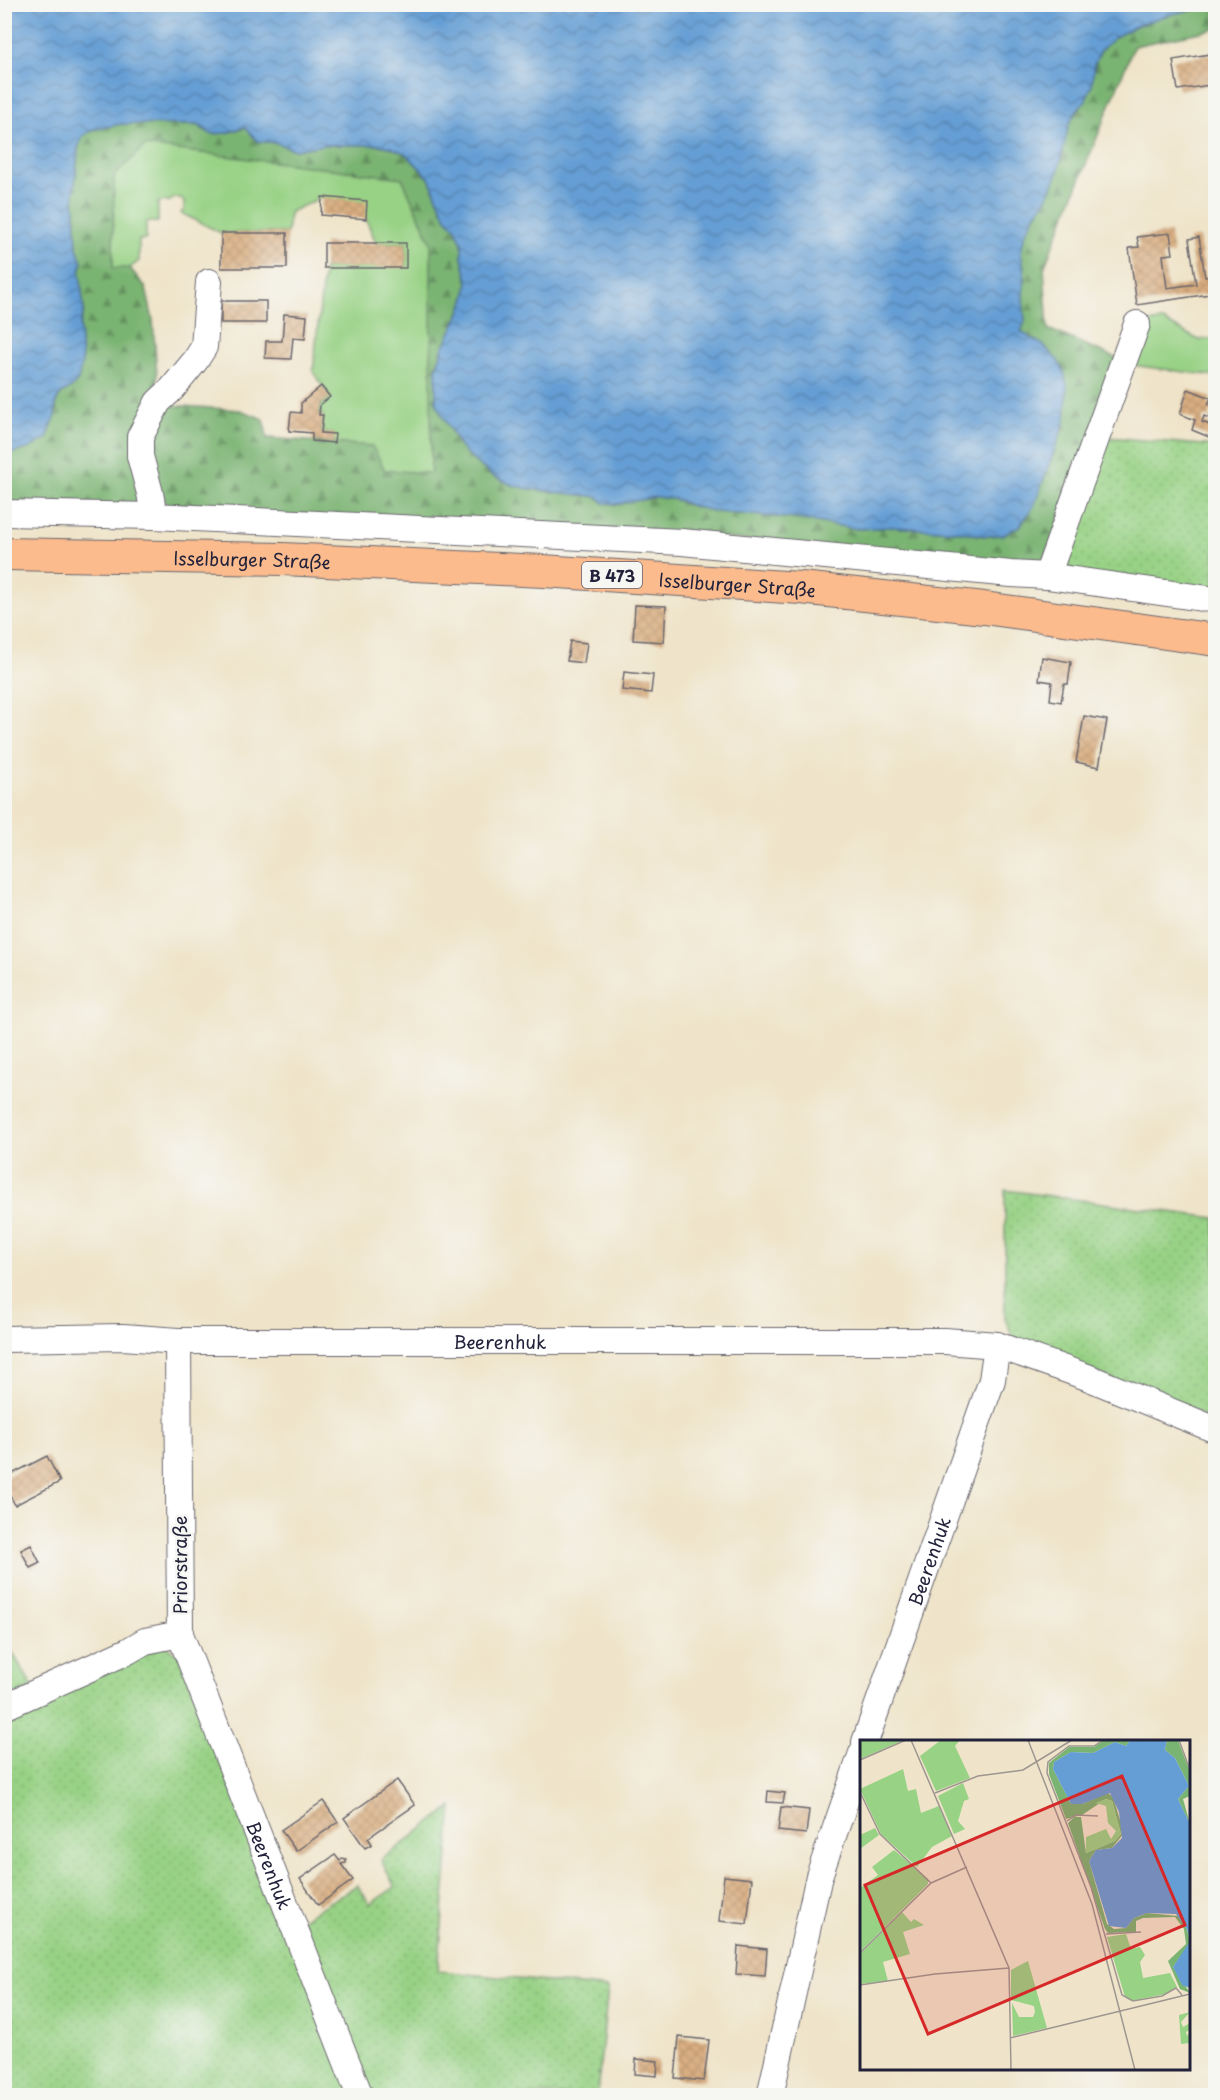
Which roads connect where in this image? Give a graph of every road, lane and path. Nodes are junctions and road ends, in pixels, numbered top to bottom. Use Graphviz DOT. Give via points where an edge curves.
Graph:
graph roads {
  1 [pos="209,282"];
  2 [pos="1137,324"];
  3 [pos="4,513"];
  4 [pos="154,516"];
  5 [pos="4,554"];
  6 [pos="1047,576"];
  7 [pos="1215,600"];
  8 [pos="1215,640"];
  9 [pos="4,1339"];
  10 [pos="178,1341"];
  11 [pos="997,1345"];
  12 [pos="1215,1430"];
  13 [pos="180,1634"];
  14 [pos="4,1707"];
  15 [pos="867,1740"];
  16 [pos="860,1756"];
  17 [pos="360,2096"];
  18 [pos="770,2096"];
  1 -- 4 [label="street" via="204,346 158,402 140,437 140,456"];
  2 -- 6 [label="street"];
  3 -- 4 [label="street"];
  4 -- 6 [label="street" via="682,542"];
  5 -- 8 [label="main road, Isselburger Straße / B 473" via="543,570 789,588 984,608"];
  6 -- 7 [label="street"];
  9 -- 10 [label="street, Beerenhuk" via="123,1337"];
  10 -- 11 [label="street, Beerenhuk" via="945,1341"];
  10 -- 13 [label="street, Priorstraße"];
  11 -- 12 [label="street, Beerenhuk"];
  11 -- 15 [label="street, Beerenhuk" via="992,1380"];
  13 -- 14 [label="street, Priorstraße" via="145,1641"];
  13 -- 17 [label="street, Beerenhuk"];
  16 -- 18 [label="street" via="819,1876"];
}
